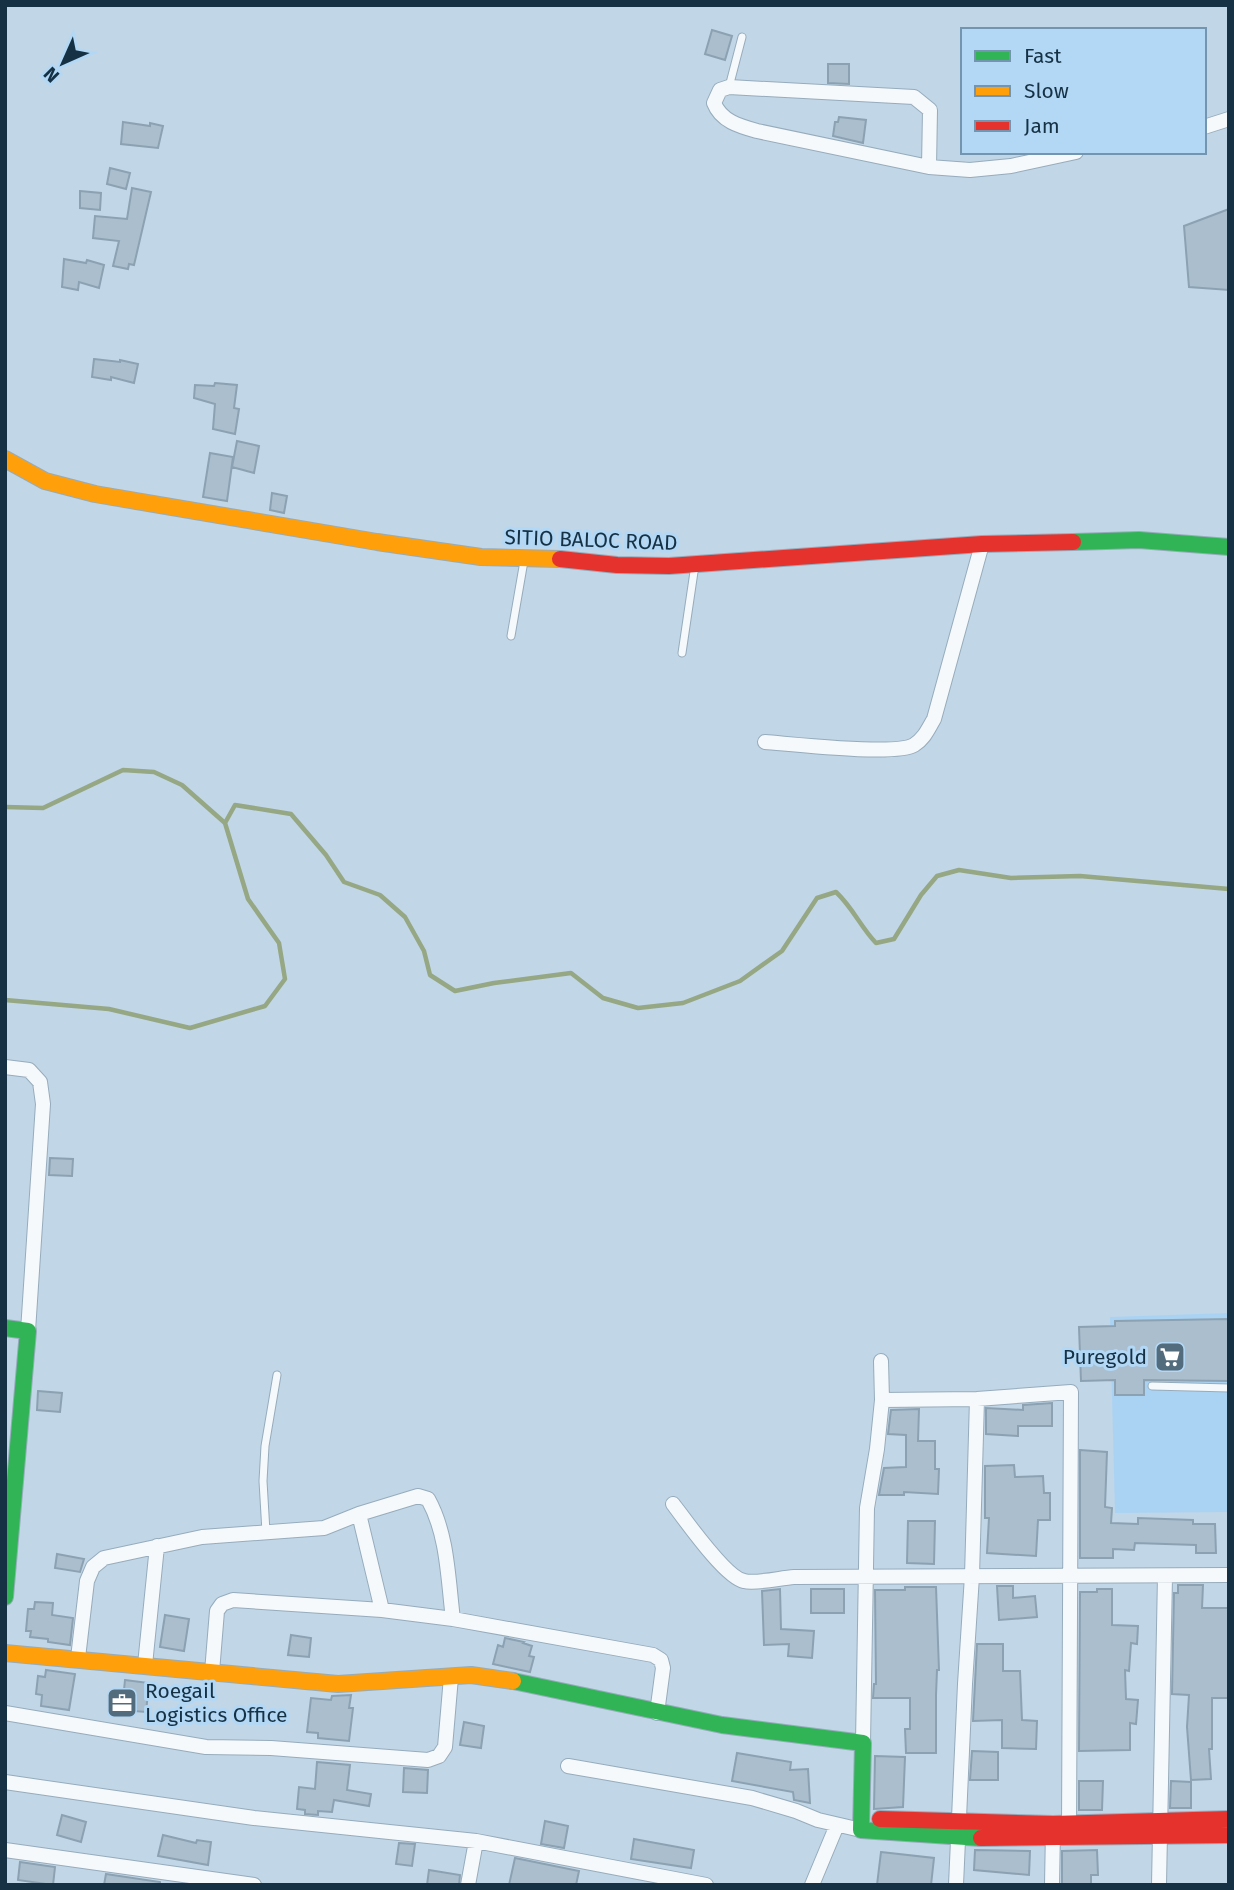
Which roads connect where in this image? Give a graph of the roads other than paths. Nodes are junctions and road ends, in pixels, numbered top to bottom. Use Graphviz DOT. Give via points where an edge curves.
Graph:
graph roads {
  1 [pos="741,37"];
  2 [pos="729,87"];
  3 [pos="1229,119"];
  4 [pos="1206,126"];
  5 [pos="1065,154"];
  6 [pos="929,167"];
  7 [pos="5,459"];
  8 [pos="982,544"];
  9 [pos="1229,547"];
  10 [pos="525,557"];
  11 [pos="695,564"];
  12 [pos="511,636"];
  13 [pos="682,653"];
  14 [pos="765,742"];
  15 [pos="5,1067"];
  16 [pos="5,1328"];
  17 [pos="28,1331"];
  18 [pos="881,1361"];
  19 [pos="277,1375"];
  20 [pos="1152,1386"];
  21 [pos="1229,1388"];
  22 [pos="977,1399"];
  23 [pos="882,1400"];
  24 [pos="11,1475"];
  25 [pos="673,1504"];
  26 [pos="359,1514"];
  27 [pos="266,1532"];
  28 [pos="158,1546"];
  29 [pos="1070,1575"];
  30 [pos="1229,1575"];
  31 [pos="972,1576"];
  32 [pos="1165,1576"];
  33 [pos="866,1578"];
  34 [pos="5,1597"];
  35 [pos="382,1610"];
  36 [pos="453,1619"];
  37 [pos="5,1653"];
  38 [pos="78,1658"];
  39 [pos="145,1665"];
  40 [pos="212,1672"];
  41 [pos="451,1677"];
  42 [pos="5,1713"];
  43 [pos="657,1713"];
  44 [pos="863,1743"];
  45 [pos="568,1766"];
  46 [pos="5,1782"];
  47 [pos="1229,1819"];
  48 [pos="852,1825"];
  49 [pos="1160,1828"];
  50 [pos="958,1830"];
  51 [pos="1061,1831"];
  52 [pos="1229,1835"];
  53 [pos="476,1841"];
  54 [pos="5,1850"];
  55 [pos="254,1885"];
  56 [pos="468,1885"];
  57 [pos="706,1885"];
  58 [pos="812,1885"];
  59 [pos="956,1885"];
  60 [pos="1052,1885"];
  61 [pos="1158,1885"];
  1 -- 2 [label="lane"];
  2 -- 6 [label="street" via="720,90 714,103 718,113 735,125"];
  2 -- 6 [label="street" via="914,97 930,110"];
  3 -- 4 [label="street"];
  5 -- 6 [label="street" via="971,170"];
  7 -- 10 [label="street, SITIO BALOC ROAD" via="45,481 140,503 481,557"];
  8 -- 9 [label="street, SITIO BALOC ROAD" via="1139,540"];
  8 -- 11 [label="street, SITIO BALOC ROAD"];
  8 -- 14 [label="street" via="934,719 912,747 872,750"];
  10 -- 11 [label="street, SITIO BALOC ROAD" via="618,565"];
  10 -- 12 [label="lane"];
  11 -- 13 [label="lane"];
  15 -- 17 [label="street" via="29,1070 40,1082 43,1104"];
  16 -- 17 [label="street"];
  17 -- 24 [label="street"];
  18 -- 23 [label="street"];
  19 -- 27 [label="lane" via="265,1446"];
  20 -- 21 [label="lane"];
  22 -- 23 [label="street"];
  22 -- 29 [label="street" via="1071,1392"];
  22 -- 31 [label="street"];
  23 -- 33 [label="street" via="867,1508"];
  24 -- 34 [label="street"];
  25 -- 33 [label="street" via="722,1565 744,1581"];
  26 -- 27 [label="street" via="324,1528"];
  26 -- 35 [label="street"];
  26 -- 36 [label="street" via="418,1496 428,1499 444,1549"];
  27 -- 28 [label="street"];
  28 -- 38 [label="street" via="104,1558 93,1567 87,1581"];
  28 -- 39 [label="street"];
  29 -- 31 [label="street"];
  29 -- 32 [label="street"];
  29 -- 51 [label="street"];
  30 -- 32 [label="street"];
  31 -- 33 [label="street"];
  31 -- 50 [label="street"];
  32 -- 49 [label="street"];
  33 -- 44 [label="street"];
  35 -- 36 [label="street"];
  35 -- 40 [label="street" via="233,1600 222,1604 217,1611"];
  36 -- 43 [label="street" via="662,1660"];
  37 -- 38 [label="street"];
  38 -- 39 [label="street"];
  39 -- 40 [label="street"];
  40 -- 41 [label="street" via="338,1684"];
  41 -- 42 [label="street" via="445,1747 439,1756 428,1760 206,1747"];
  41 -- 43 [label="street" via="490,1676"];
  43 -- 44 [label="street" via="815,1740"];
  44 -- 48 [label="street"];
  45 -- 48 [label="street" via="752,1798"];
  46 -- 53 [label="street" via="254,1818"];
  47 -- 49 [label="street"];
  48 -- 50 [label="street"];
  48 -- 58 [label="street"];
  49 -- 51 [label="street"];
  49 -- 52 [label="street"];
  49 -- 61 [label="street"];
  50 -- 51 [label="street"];
  50 -- 59 [label="street"];
  51 -- 60 [label="street"];
  53 -- 56 [label="street"];
  53 -- 57 [label="street"];
  54 -- 55 [label="street"];
}
